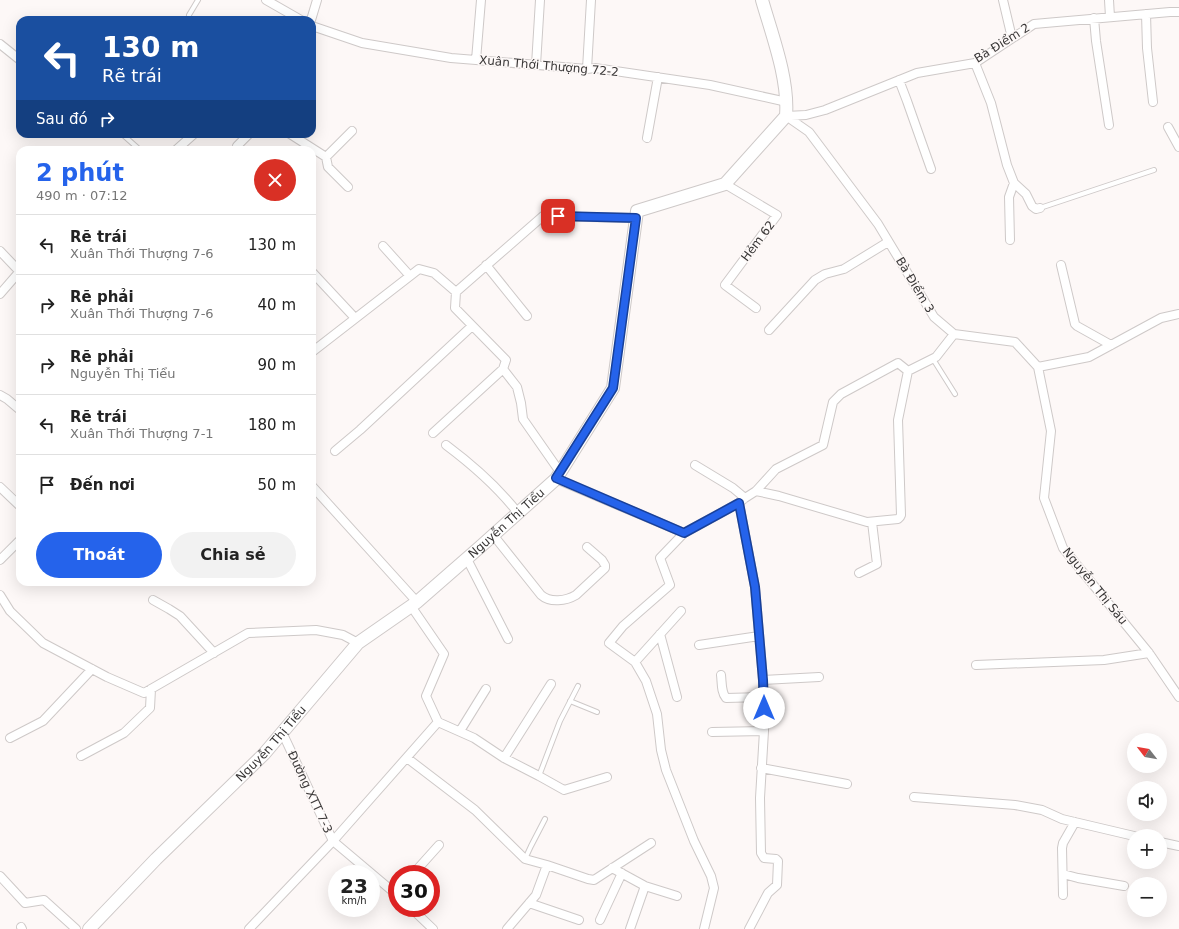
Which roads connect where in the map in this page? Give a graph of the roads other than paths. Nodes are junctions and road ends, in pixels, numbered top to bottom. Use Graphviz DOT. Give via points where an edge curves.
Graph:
graph roads {
  1 [pos="198,0"];
  2 [pos="266,0"];
  3 [pos="316,0"];
  4 [pos="481,0"];
  5 [pos="540,0"];
  6 [pos="591,0"];
  7 [pos="762,0"];
  8 [pos="1003,0"];
  9 [pos="1109,0"];
  10 [pos="1179,12"];
  11 [pos="1146,14"];
  12 [pos="189,15"];
  13 [pos="294,16"];
  14 [pos="312,16"];
  15 [pos="1110,17"];
  16 [pos="1094,18"];
  17 [pos="316,27"];
  18 [pos="1012,38"];
  19 [pos="0,44"];
  20 [pos="16,57"];
  21 [pos="476,60"];
  22 [pos="975,63"];
  23 [pos="536,64"];
  24 [pos="588,69"];
  25 [pos="658,77"];
  26 [pos="899,80"];
  27 [pos="787,102"];
  28 [pos="1153,102"];
  29 [pos="786,116"];
  30 [pos="1109,125"];
  31 [pos="1168,127"];
  32 [pos="352,131"];
  33 [pos="126,138"];
  34 [pos="190,138"];
  35 [pos="245,138"];
  36 [pos="296,138"];
  37 [pos="647,138"];
  38 [pos="136,146"];
  39 [pos="180,146"];
  40 [pos="237,146"];
  41 [pos="309,146"];
  42 [pos="1179,147"];
  43 [pos="316,151"];
  44 [pos="326,157"];
  45 [pos="931,169"];
  46 [pos="1154,170"];
  47 [pos="1014,183"];
  48 [pos="725,184"];
  49 [pos="348,187"];
  50 [pos="1040,208"];
  51 [pos="636,218"];
  52 [pos="1010,240"];
  53 [pos="888,242"];
  54 [pos="383,246"];
  55 [pos="0,251"];
  56 [pos="486,265"];
  57 [pos="1061,265"];
  58 [pos="16,268"];
  59 [pos="16,276"];
  60 [pos="316,276"];
  61 [pos="410,276"];
  62 [pos="456,292"];
  63 [pos="0,294"];
  64 [pos="756,308"];
  65 [pos="1179,314"];
  66 [pos="527,316"];
  67 [pos="355,318"];
  68 [pos="472,326"];
  69 [pos="769,330"];
  70 [pos="954,334"];
  71 [pos="1111,345"];
  72 [pos="316,349"];
  73 [pos="933,358"];
  74 [pos="1038,367"];
  75 [pos="503,368"];
  76 [pos="908,371"];
  77 [pos="955,394"];
  78 [pos="0,395"];
  79 [pos="16,407"];
  80 [pos="433,433"];
  81 [pos="446,445"];
  82 [pos="336,451"];
  83 [pos="695,465"];
  84 [pos="558,475"];
  85 [pos="0,486"];
  86 [pos="316,491"];
  87 [pos="756,491"];
  88 [pos="742,500"];
  89 [pos="16,502"];
  90 [pos="518,513"];
  91 [pos="872,522"];
  92 [pos="684,533"];
  93 [pos="494,536"];
  94 [pos="16,544"];
  95 [pos="587,547"];
  96 [pos="467,559"];
  97 [pos="0,560"];
  98 [pos="859,573"];
  99 [pos="0,595"];
  100 [pos="153,600"];
  101 [pos="414,604"];
  102 [pos="681,611"];
  103 [pos="660,634"];
  104 [pos="759,636"];
  105 [pos="508,639"];
  106 [pos="358,643"];
  107 [pos="699,645"];
  108 [pos="214,653"];
  109 [pos="1149,653"];
  110 [pos="635,662"];
  111 [pos="976,665"];
  112 [pos="92,669"];
  113 [pos="721,675"];
  114 [pos="819,677"];
  115 [pos="763,680"];
  116 [pos="551,684"];
  117 [pos="578,686"];
  118 [pos="151,689"];
  119 [pos="486,689"];
  120 [pos="677,697"];
  121 [pos="763,697"];
  122 [pos="1179,697"];
  123 [pos="570,701"];
  124 [pos="597,712"];
  125 [pos="438,722"];
  126 [pos="460,731"];
  127 [pos="764,731"];
  128 [pos="282,732"];
  129 [pos="712,732"];
  130 [pos="10,738"];
  131 [pos="81,756"];
  132 [pos="407,758"];
  133 [pos="504,758"];
  134 [pos="761,768"];
  135 [pos="539,776"];
  136 [pos="606,777"];
  137 [pos="847,784"];
  138 [pos="914,797"];
  139 [pos="545,819"];
  140 [pos="1075,822"];
  141 [pos="1127,834"];
  142 [pos="333,842"];
  143 [pos="652,843"];
  144 [pos="1167,843"];
  145 [pos="440,845"];
  146 [pos="1179,846"];
  147 [pos="525,859"];
  148 [pos="421,865"];
  149 [pos="547,865"];
  150 [pos="612,868"];
  151 [pos="622,874"];
  152 [pos="1062,874"];
  153 [pos="0,876"];
  154 [pos="645,886"];
  155 [pos="1124,886"];
  156 [pos="388,887"];
  157 [pos="1063,895"];
  158 [pos="677,896"];
  159 [pos="529,903"];
  160 [pos="420,917"];
  161 [pos="579,920"];
  162 [pos="600,920"];
  163 [pos="76,929"];
  164 [pos="89,929"];
  165 [pos="249,929"];
  166 [pos="433,929"];
  167 [pos="507,929"];
  168 [pos="630,929"];
  169 [pos="704,929"];
  170 [pos="749,929"];
  1 -- 12 [label="lane"];
  2 -- 13 [label="street"];
  3 -- 14 [label="street"];
  4 -- 21 [label="street"];
  5 -- 23 [label="street"];
  6 -- 24 [label="street"];
  7 -- 27 [label="street" via="783,75"];
  8 -- 18 [label="street"];
  9 -- 15 [label="street"];
  10 -- 11 [label="street, Bà Điểm 2"];
  11 -- 15 [label="street, Bà Điểm 2"];
  11 -- 28 [label="street"];
  15 -- 16 [label="street, Bà Điểm 2"];
  16 -- 18 [label="street, Bà Điểm 2" via="1034,24"];
  16 -- 30 [label="street"];
  17 -- 21 [label="street, Xuân Thới Thượng 72-2" via="362,43"];
  18 -- 22 [label="street, Bà Điểm 2"];
  19 -- 20 [label="street"];
  21 -- 23 [label="street, Xuân Thới Thượng 72-2"];
  22 -- 26 [label="street, Bà Điểm 2" via="917,73"];
  22 -- 47 [label="street" via="991,103"];
  23 -- 24 [label="street, Xuân Thới Thượng 72-2"];
  24 -- 25 [label="street, Xuân Thới Thượng 72-2"];
  25 -- 27 [label="street, Xuân Thới Thượng 72-2" via="710,85"];
  25 -- 37 [label="street"];
  26 -- 29 [label="street, Bà Điểm 2" via="826,110"];
  26 -- 45 [label="street"];
  27 -- 29 [label="street"];
  29 -- 48 [label="street"];
  29 -- 53 [label="street, Bà Điểm 3" via="809,132 878,224"];
  31 -- 42 [label="street"];
  32 -- 44 [label="street"];
  33 -- 38 [label="lane"];
  34 -- 39 [label="street"];
  35 -- 40 [label="street"];
  36 -- 41 [label="street"];
  43 -- 44 [label="street"];
  44 -- 49 [label="street" via="328,168"];
  46 -- 50 [label="lane"];
  47 -- 50 [label="street" via="1026,194 1032,206"];
  47 -- 52 [label="street" via="1009,197"];
  48 -- 51 [label="street" via="637,211"];
  48 -- 64 [label="street, Hẻm 62" via="777,215 725,285"];
  51 -- 56 [label="street" via="543,216"];
  51 -- 84 [label="street, Nguyễn Thị Tiểu" via="613,388"];
  53 -- 69 [label="street" via="844,269 825,274 815,280"];
  53 -- 70 [label="street, Bà Điểm 3" via="934,317"];
  54 -- 61 [label="street"];
  55 -- 58 [label="street"];
  56 -- 62 [label="street"];
  56 -- 66 [label="street"];
  57 -- 71 [label="street" via="1075,324"];
  59 -- 63 [label="street"];
  60 -- 67 [label="street"];
  61 -- 62 [label="street" via="419,269 434,273"];
  61 -- 67 [label="street"];
  62 -- 68 [label="street" via="455,308"];
  65 -- 71 [label="street" via="1162,318"];
  67 -- 72 [label="street"];
  68 -- 75 [label="street" via="506,360"];
  68 -- 82 [label="street"];
  70 -- 73 [label="street"];
  70 -- 74 [label="street" via="1015,342"];
  71 -- 74 [label="street" via="1089,357"];
  73 -- 76 [label="street"];
  73 -- 77 [label="lane"];
  74 -- 109 [label="street, Nguyễn Thị Sáu" via="1051,431 1044,498 1063,548"];
  75 -- 80 [label="street"];
  75 -- 84 [label="street" via="518,387 522,419"];
  76 -- 87 [label="street" via="898,363 841,394 833,402 823,445 776,469"];
  76 -- 91 [label="street" via="898,420 900,517 896,520"];
  78 -- 79 [label="street"];
  81 -- 90 [label="street" via="490,481"];
  83 -- 88 [label="street" via="727,484"];
  84 -- 90 [label="street, Nguyễn Thị Tiểu"];
  84 -- 92 [label="street"];
  85 -- 89 [label="street"];
  86 -- 101 [label="street"];
  87 -- 88 [label="street"];
  87 -- 91 [label="street"];
  88 -- 92 [label="street"];
  88 -- 104 [label="street" via="755,587"];
  90 -- 93 [label="street, Nguyễn Thị Tiểu"];
  91 -- 98 [label="street" via="877,564"];
  92 -- 110 [label="street" via="660,558 670,585 623,626 609,643"];
  93 -- 95 [label="street" via="541,595 549,600 576,595 604,568 602,560"];
  93 -- 96 [label="street, Nguyễn Thị Tiểu"];
  94 -- 97 [label="street"];
  96 -- 101 [label="street, Nguyễn Thị Tiểu"];
  96 -- 105 [label="street"];
  99 -- 112 [label="street" via="10,611 43,643"];
  100 -- 108 [label="street" via="180,616"];
  101 -- 106 [label="street, Nguyễn Thị Tiểu"];
  101 -- 125 [label="street" via="444,654 426,696"];
  102 -- 103 [label="street"];
  103 -- 110 [label="street"];
  103 -- 120 [label="street"];
  104 -- 107 [label="street"];
  104 -- 115 [label="street"];
  106 -- 108 [label="street" via="343,635 316,630 248,633"];
  106 -- 128 [label="street, Nguyễn Thị Tiểu"];
  108 -- 118 [label="street"];
  109 -- 111 [label="street" via="1104,660"];
  109 -- 122 [label="street, Nguyễn Thị Sáu"];
  110 -- 169 [label="street" via="646,680 657,714 666,770 687,827 713,883"];
  112 -- 118 [label="street" via="144,693"];
  112 -- 130 [label="street" via="43,721"];
  113 -- 121 [label="street" via="726,698"];
  114 -- 115 [label="street"];
  115 -- 121 [label="street"];
  116 -- 133 [label="street"];
  117 -- 123 [label="lane"];
  118 -- 131 [label="street" via="150,708 124,733"];
  119 -- 126 [label="street"];
  121 -- 127 [label="street"];
  123 -- 124 [label="lane"];
  123 -- 135 [label="lane"];
  125 -- 126 [label="street"];
  125 -- 132 [label="street"];
  126 -- 133 [label="street"];
  127 -- 129 [label="street"];
  127 -- 134 [label="street"];
  128 -- 142 [label="street, Đường XTT 7-3"];
  128 -- 164 [label="street, Nguyễn Thị Tiểu" via="264,754 156,859"];
  132 -- 142 [label="street"];
  132 -- 147 [label="street" via="475,810"];
  133 -- 135 [label="street"];
  134 -- 137 [label="street"];
  134 -- 170 [label="street" via="761,853 764,858 777,860 777,881"];
  135 -- 136 [label="street" via="564,790"];
  138 -- 140 [label="street" via="1042,810"];
  139 -- 147 [label="lane"];
  140 -- 141 [label="street"];
  140 -- 152 [label="street" via="1063,843"];
  142 -- 156 [label="street, Đường XTT 7-3"];
  142 -- 165 [label="street"];
  143 -- 150 [label="street"];
  144 -- 146 [label="street"];
  145 -- 148 [label="street"];
  147 -- 149 [label="street"];
  149 -- 150 [label="street" via="594,880"];
  149 -- 159 [label="street" via="536,895"];
  150 -- 151 [label="street"];
  151 -- 154 [label="street"];
  151 -- 162 [label="street"];
  152 -- 155 [label="street"];
  152 -- 157 [label="street"];
  153 -- 163 [label="street" via="25,903 44,900"];
  154 -- 158 [label="street"];
  154 -- 168 [label="street"];
  159 -- 161 [label="street"];
  159 -- 167 [label="street"];
  160 -- 166 [label="street"];
}
